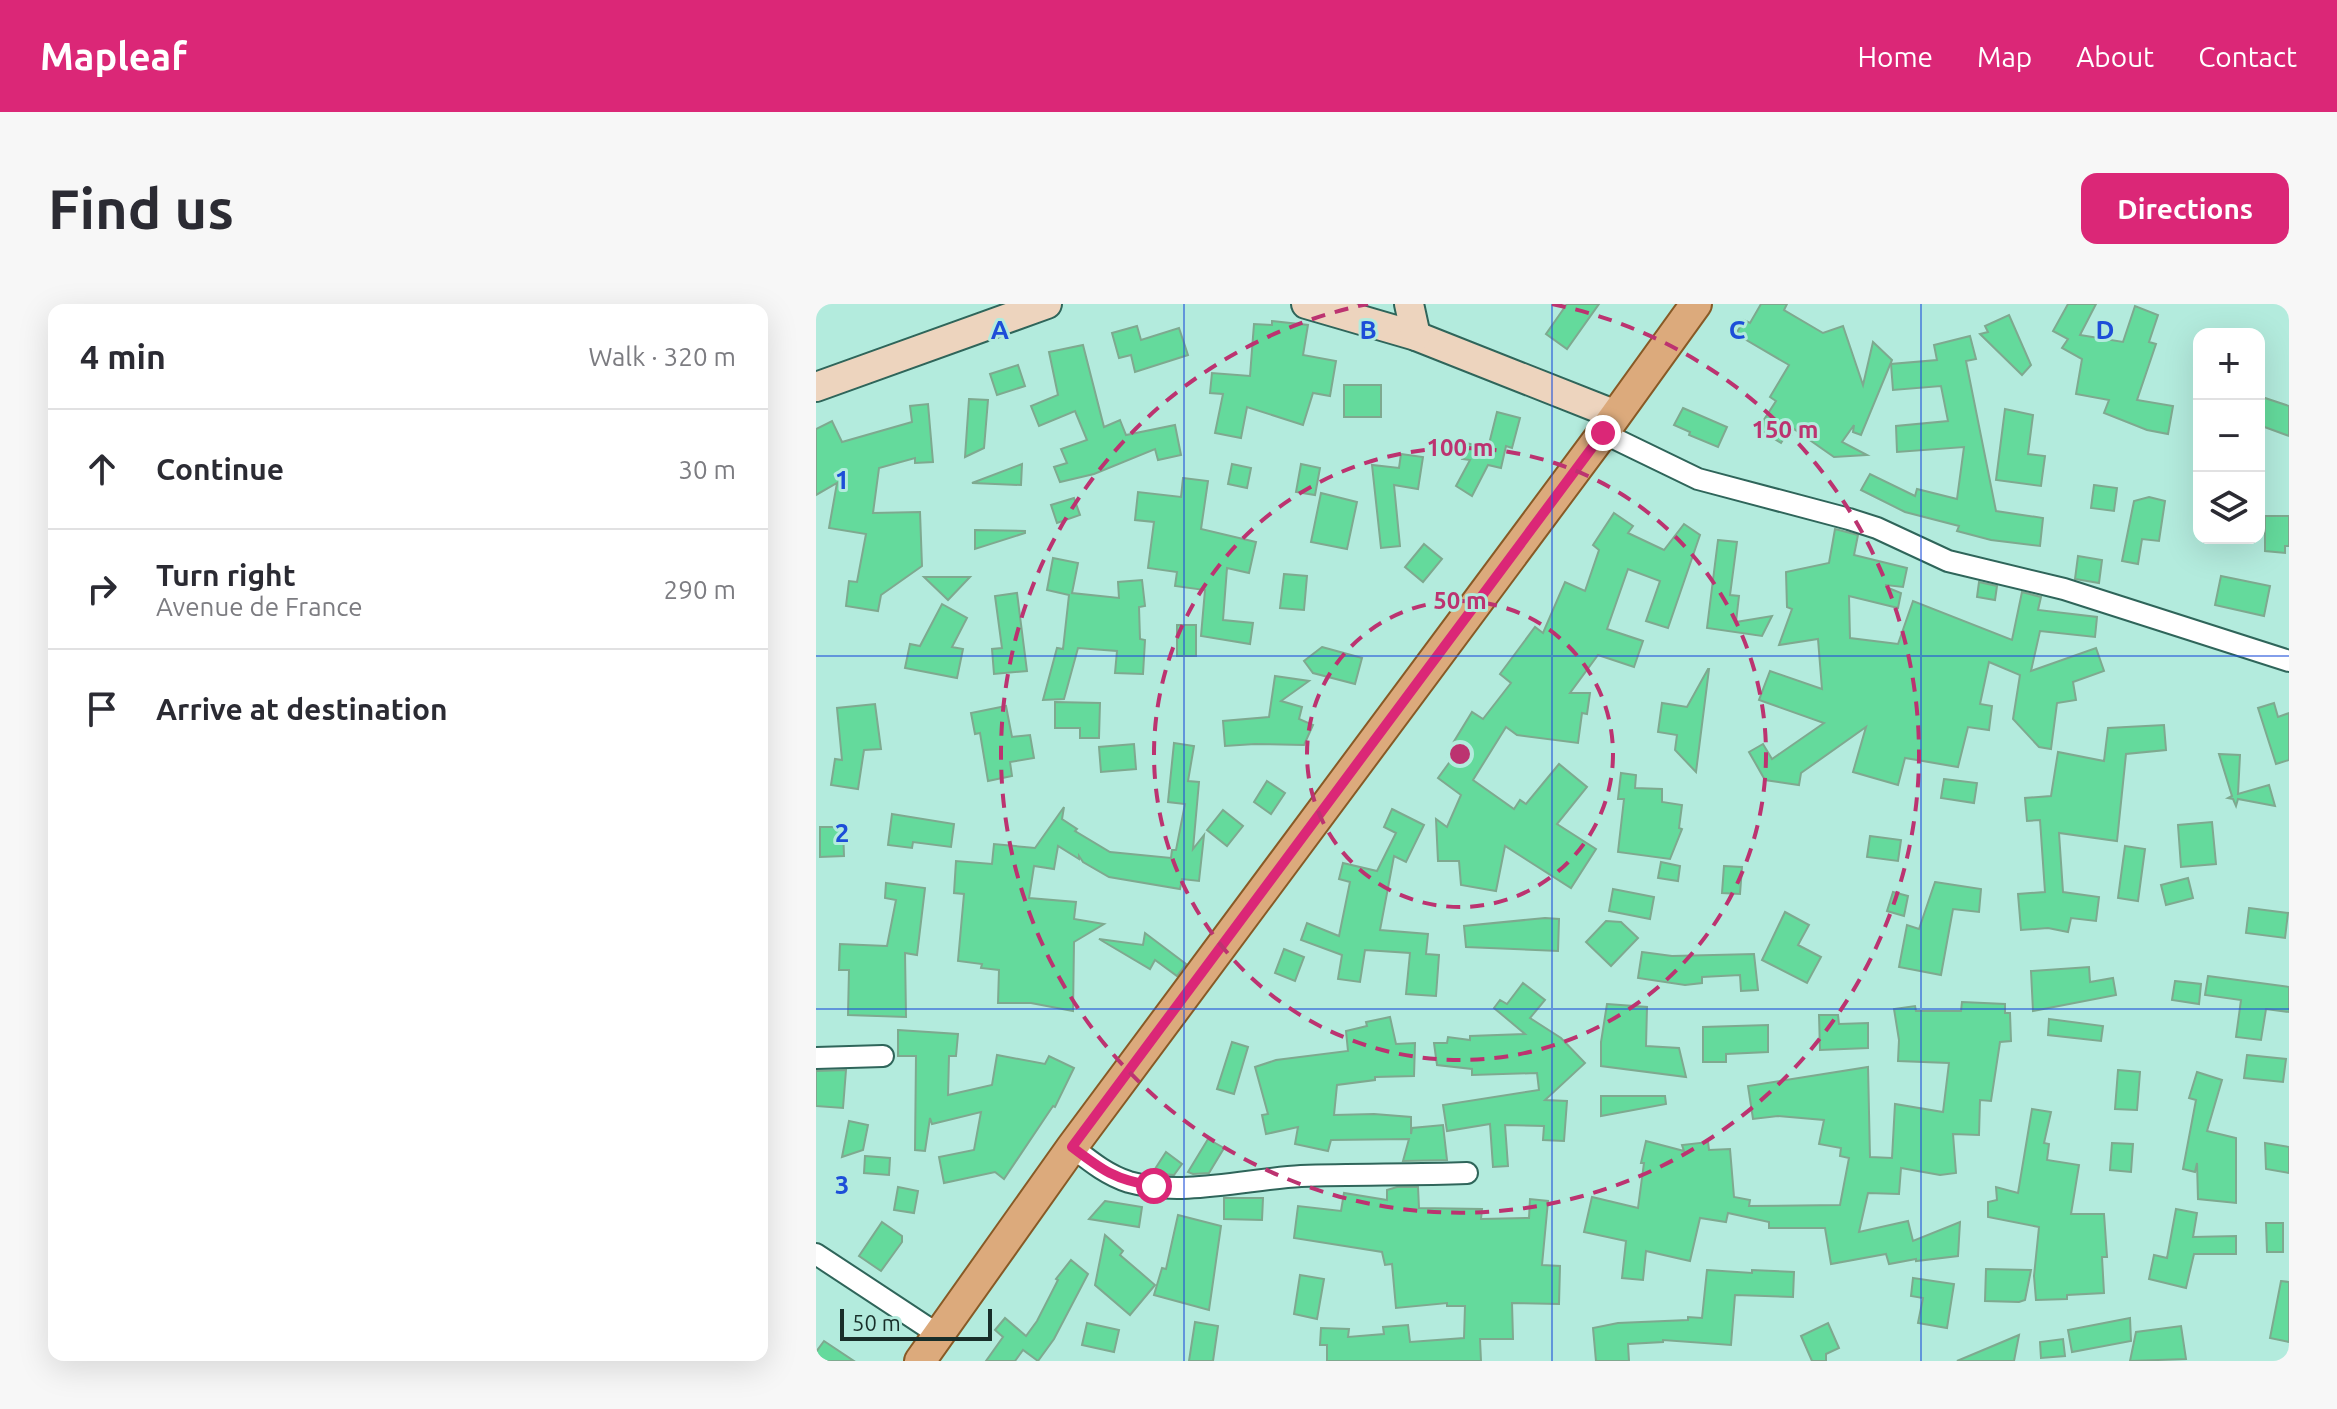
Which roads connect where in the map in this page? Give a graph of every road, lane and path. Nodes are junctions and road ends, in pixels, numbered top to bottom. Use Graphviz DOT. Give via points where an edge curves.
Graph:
graph roads {
  1 [pos="1047,304"];
  2 [pos="1306,304"];
  3 [pos="1409,304"];
  4 [pos="1696,304"];
  5 [pos="1416,336"];
  6 [pos="816,387"];
  7 [pos="1610,424"];
  8 [pos="2289,661"];
  9 [pos="883,1056"];
  10 [pos="816,1058"];
  11 [pos="1072,1147"];
  12 [pos="1467,1173"];
  13 [pos="816,1254"];
  14 [pos="939,1335"];
  15 [pos="920,1361"];
  1 -- 6 [label="street"];
  2 -- 5 [label="street"];
  3 -- 5 [label="street"];
  4 -- 7 [label="main road"];
  5 -- 7 [label="street"];
  7 -- 8 [label="street" via="1698,479 1849,519 1948,561 2064,589"];
  7 -- 11 [label="main road"];
  9 -- 10 [label="street"];
  11 -- 12 [label="street" via="1108,1174 1154,1186"];
  11 -- 14 [label="main road"];
  13 -- 14 [label="street"];
  14 -- 15 [label="main road"];
}
